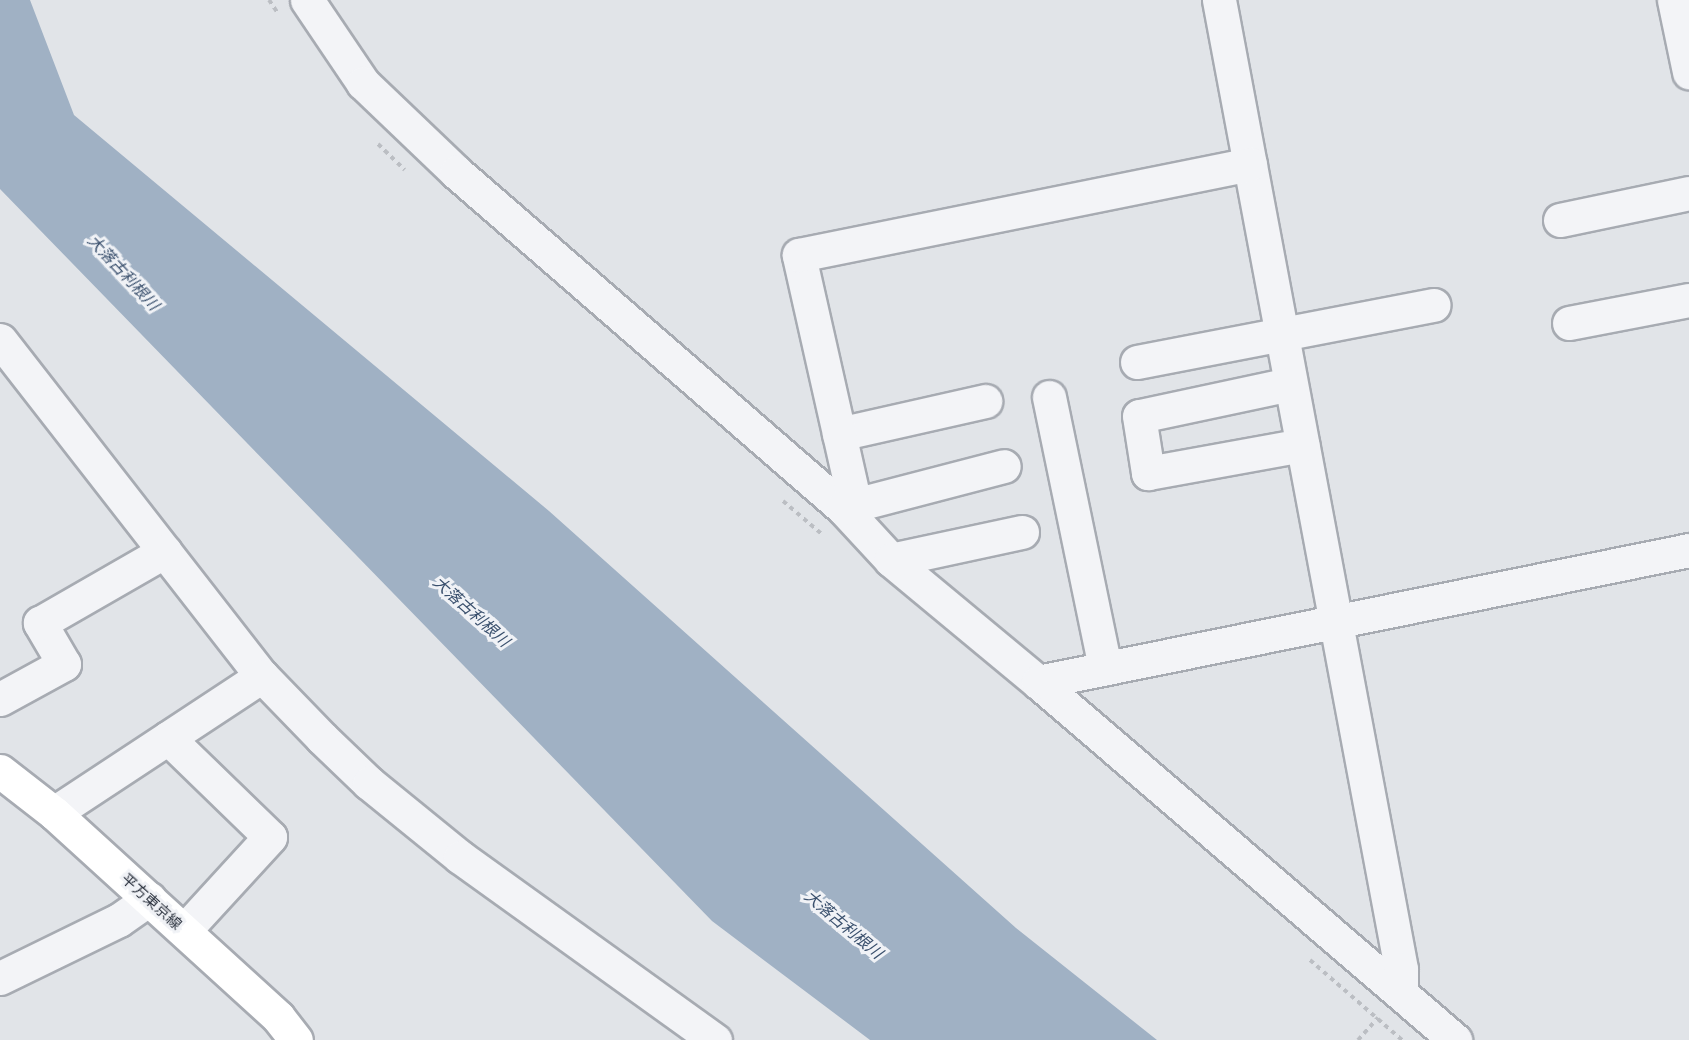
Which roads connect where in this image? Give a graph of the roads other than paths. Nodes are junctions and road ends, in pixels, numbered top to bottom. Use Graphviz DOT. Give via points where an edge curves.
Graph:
graph roads {
  1 [pos="307,0"];
  2 [pos="1219,0"];
  3 [pos="1674,0"];
  4 [pos="1689,69"];
  5 [pos="1250,164"];
  6 [pos="1689,193"];
  7 [pos="1560,219"];
  8 [pos="1689,300"];
  9 [pos="1434,305"];
  10 [pos="1569,323"];
  11 [pos="1281,333"];
  12 [pos="0,340"];
  13 [pos="1137,362"];
  14 [pos="1290,384"];
  15 [pos="1049,397"];
  16 [pos="985,401"];
  17 [pos="839,434"];
  18 [pos="1302,446"];
  19 [pos="1004,466"];
  20 [pos="843,508"];
  21 [pos="1022,532"];
  22 [pos="1689,550"];
  23 [pos="165,551"];
  24 [pos="891,560"];
  25 [pos="1334,622"];
  26 [pos="1105,668"];
  27 [pos="262,676"];
  28 [pos="1038,682"];
  29 [pos="0,699"];
  30 [pos="168,738"];
  31 [pos="0,771"];
  32 [pos="54,813"];
  33 [pos="149,899"];
  34 [pos="184,932"];
  35 [pos="0,978"];
  36 [pos="1401,993"];
  37 [pos="296,1040"];
  38 [pos="715,1040"];
  39 [pos="1455,1040"];
  1 -- 20 [label="street" via="363,83 456,172"];
  2 -- 5 [label="street"];
  3 -- 4 [label="street"];
  5 -- 11 [label="street"];
  5 -- 17 [label="street" via="799,255"];
  6 -- 7 [label="street"];
  8 -- 10 [label="street"];
  9 -- 11 [label="street"];
  11 -- 13 [label="street"];
  11 -- 14 [label="street"];
  12 -- 23 [label="street"];
  14 -- 18 [label="street"];
  14 -- 18 [label="street" via="1138,416 1148,473"];
  15 -- 26 [label="street"];
  16 -- 17 [label="street"];
  17 -- 20 [label="street" via="852,491"];
  18 -- 25 [label="street"];
  19 -- 20 [label="street"];
  20 -- 24 [label="street"];
  21 -- 24 [label="street"];
  22 -- 25 [label="street"];
  23 -- 27 [label="street"];
  23 -- 29 [label="street" via="40,623 64,664"];
  24 -- 28 [label="street"];
  25 -- 26 [label="street"];
  25 -- 36 [label="street" via="1401,969"];
  26 -- 28 [label="street"];
  27 -- 30 [label="street"];
  27 -- 38 [label="street" via="369,783 460,857"];
  28 -- 36 [label="street"];
  30 -- 32 [label="street"];
  30 -- 34 [label="street" via="270,837"];
  31 -- 32 [label="main road, 平方東京線"];
  32 -- 33 [label="main road, 平方東京線"];
  33 -- 34 [label="main road, 平方東京線"];
  33 -- 35 [label="street" via="119,920"];
  34 -- 37 [label="main road, 平方東京線" via="278,1017"];
  36 -- 39 [label="street"];
}
